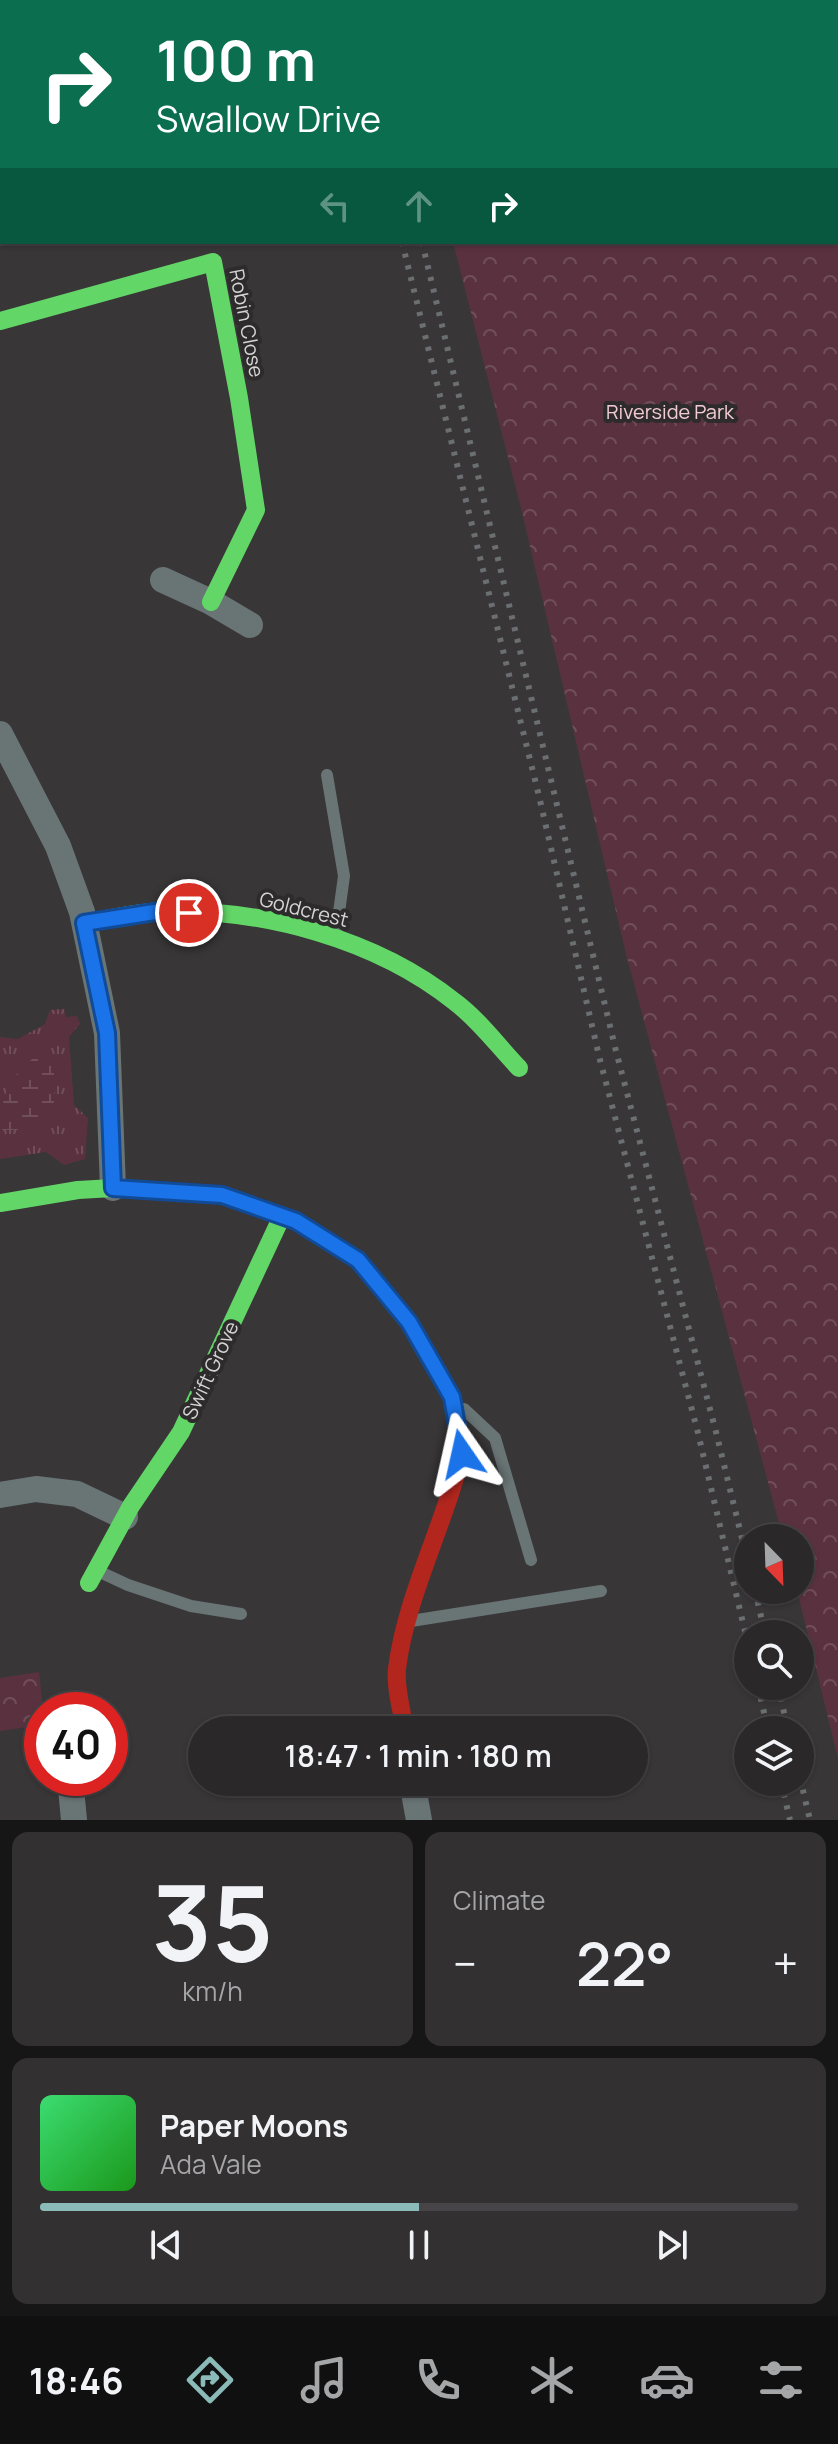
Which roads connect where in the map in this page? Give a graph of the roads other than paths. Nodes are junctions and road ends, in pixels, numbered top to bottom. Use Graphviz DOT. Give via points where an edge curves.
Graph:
graph roads {
  1 [pos="0,321"];
  2 [pos="163,580"];
  3 [pos="211,602"];
  4 [pos="250,625"];
  5 [pos="0,734"];
  6 [pos="327,775"];
  7 [pos="84,923"];
  8 [pos="336,937"];
  9 [pos="519,1068"];
  10 [pos="113,1188"];
  11 [pos="0,1203"];
  12 [pos="282,1216"];
  13 [pos="452,1397"];
  14 [pos="0,1495"];
  15 [pos="125,1517"];
  16 [pos="531,1560"];
  17 [pos="92,1577"];
  18 [pos="601,1591"];
  19 [pos="241,1614"];
  20 [pos="408,1621"];
  21 [pos="403,1716"];
  22 [pos="72,1796"];
  23 [pos="415,1796"];
  24 [pos="74,1820"];
  25 [pos="419,1820"];
  1 -- 3 [label="street, Robin Close" via="213,262 256,510"];
  2 -- 3 [label="street"];
  3 -- 4 [label="street"];
  5 -- 7 [label="street" via="58,846"];
  6 -- 8 [label="lane" via="344,876"];
  7 -- 8 [label="street, Goldcrest" via="161,911 243,916"];
  7 -- 10 [label="street" via="107,1033"];
  8 -- 9 [label="street, Goldcrest" via="414,972 458,1004"];
  10 -- 11 [label="street"];
  10 -- 12 [label="street" via="222,1195"];
  12 -- 13 [label="street" via="358,1260 409,1322"];
  12 -- 15 [label="street, Swift Grove" via="181,1432"];
  13 -- 16 [label="lane" via="495,1438"];
  13 -- 20 [label="street" via="462,1454"];
  14 -- 15 [label="street" via="36,1489 77,1494"];
  15 -- 17 [label="street, Swift Grove"];
  17 -- 19 [label="lane" via="191,1606"];
  18 -- 20 [label="lane"];
  20 -- 21 [label="street" via="397,1671"];
  22 -- 24 [label="street"];
  23 -- 25 [label="street"];
}
